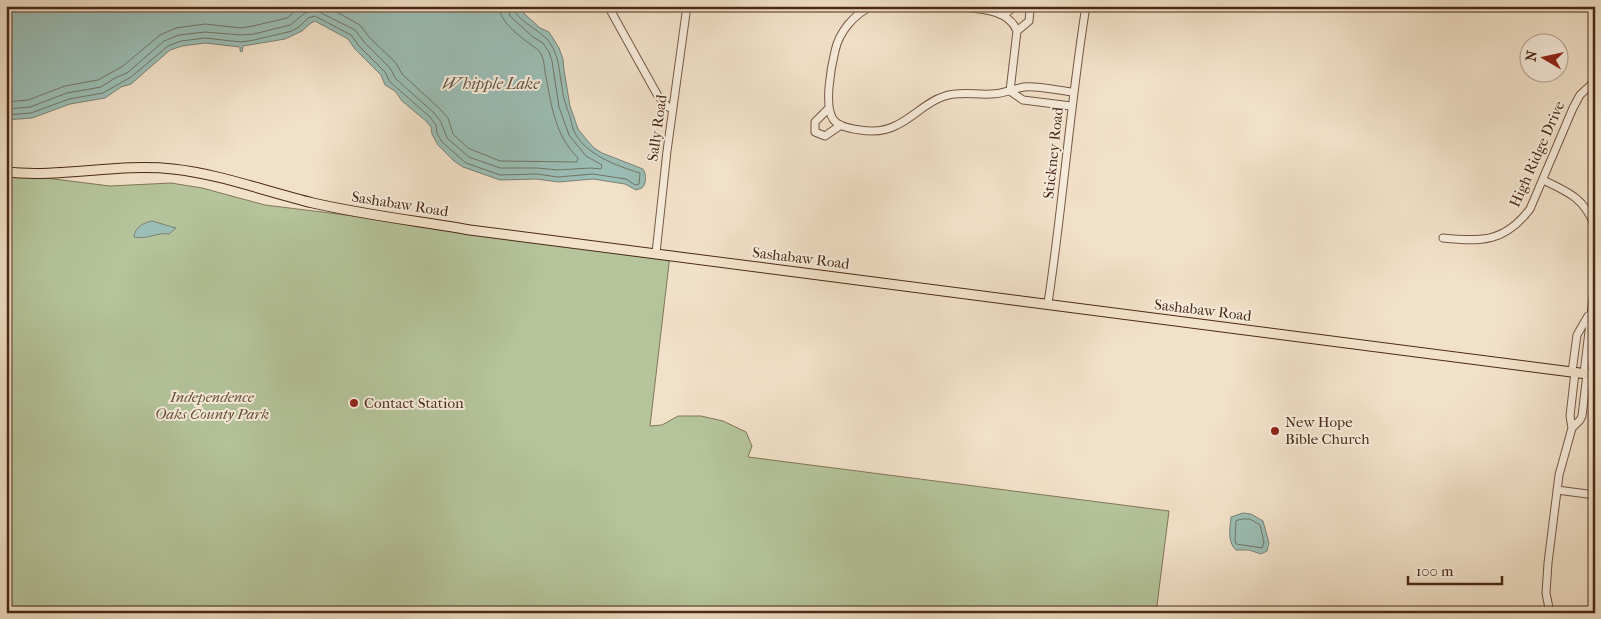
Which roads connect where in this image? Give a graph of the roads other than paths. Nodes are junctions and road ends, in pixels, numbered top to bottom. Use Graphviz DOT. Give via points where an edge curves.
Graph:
graph roads {
  1 [pos="608,6"];
  2 [pos="687,6"];
  3 [pos="872,6"];
  4 [pos="952,6"];
  5 [pos="1016,6"];
  6 [pos="1026,6"];
  7 [pos="1086,6"];
  8 [pos="1003,16"];
  9 [pos="1017,31"];
  10 [pos="1595,81"];
  11 [pos="1010,91"];
  12 [pos="1073,92"];
  13 [pos="1071,106"];
  14 [pos="674,108"];
  15 [pos="829,108"];
  16 [pos="841,125"];
  17 [pos="6,172"];
  18 [pos="1543,180"];
  19 [pos="1595,227"];
  20 [pos="1443,238"];
  21 [pos="656,253"];
  22 [pos="1595,282"];
  23 [pos="1048,304"];
  24 [pos="1592,309"];
  25 [pos="1583,373"];
  26 [pos="1572,428"];
  27 [pos="1557,490"];
  28 [pos="1595,495"];
  29 [pos="1550,613"];
  1 -- 14 [label="street" via="658,96 668,107"];
  2 -- 14 [label="street, Sally Road"];
  3 -- 15 [label="street" via="852,19 838,41"];
  4 -- 8 [label="street"];
  5 -- 8 [label="street"];
  6 -- 9 [label="street" via="1030,10 1029,21"];
  7 -- 12 [label="street, Stickney Road"];
  8 -- 9 [label="street" via="1014,22"];
  9 -- 11 [label="street"];
  10 -- 18 [label="street, High Ridge Drive" via="1580,95 1573,108"];
  11 -- 12 [label="street" via="1025,86"];
  11 -- 13 [label="street" via="1023,100"];
  11 -- 16 [label="street" via="948,95 884,130 859,130"];
  12 -- 13 [label="street, Stickney Road"];
  13 -- 23 [label="street, Stickney Road" via="1058,240"];
  14 -- 21 [label="street, Sally Road"];
  15 -- 16 [label="street" via="833,120"];
  15 -- 16 [label="street" via="815,122 815,132 825,136"];
  17 -- 21 [label="main road, Sashabaw Road" via="49,174 135,168 176,169 359,212"];
  18 -- 19 [label="street" via="1581,202"];
  18 -- 20 [label="street, High Ridge Drive" via="1530,209 1508,232 1476,241"];
  21 -- 23 [label="main road, Sashabaw Road"];
  22 -- 24 [label="street"];
  23 -- 25 [label="main road, Sashabaw Road"];
  24 -- 25 [label="street"];
  24 -- 25 [label="street" via="1577,335"];
  25 -- 26 [label="street" via="1570,416"];
  25 -- 26 [label="street" via="1582,416"];
  26 -- 27 [label="street"];
  27 -- 28 [label="street"];
  27 -- 29 [label="street" via="1546,585"];
}
